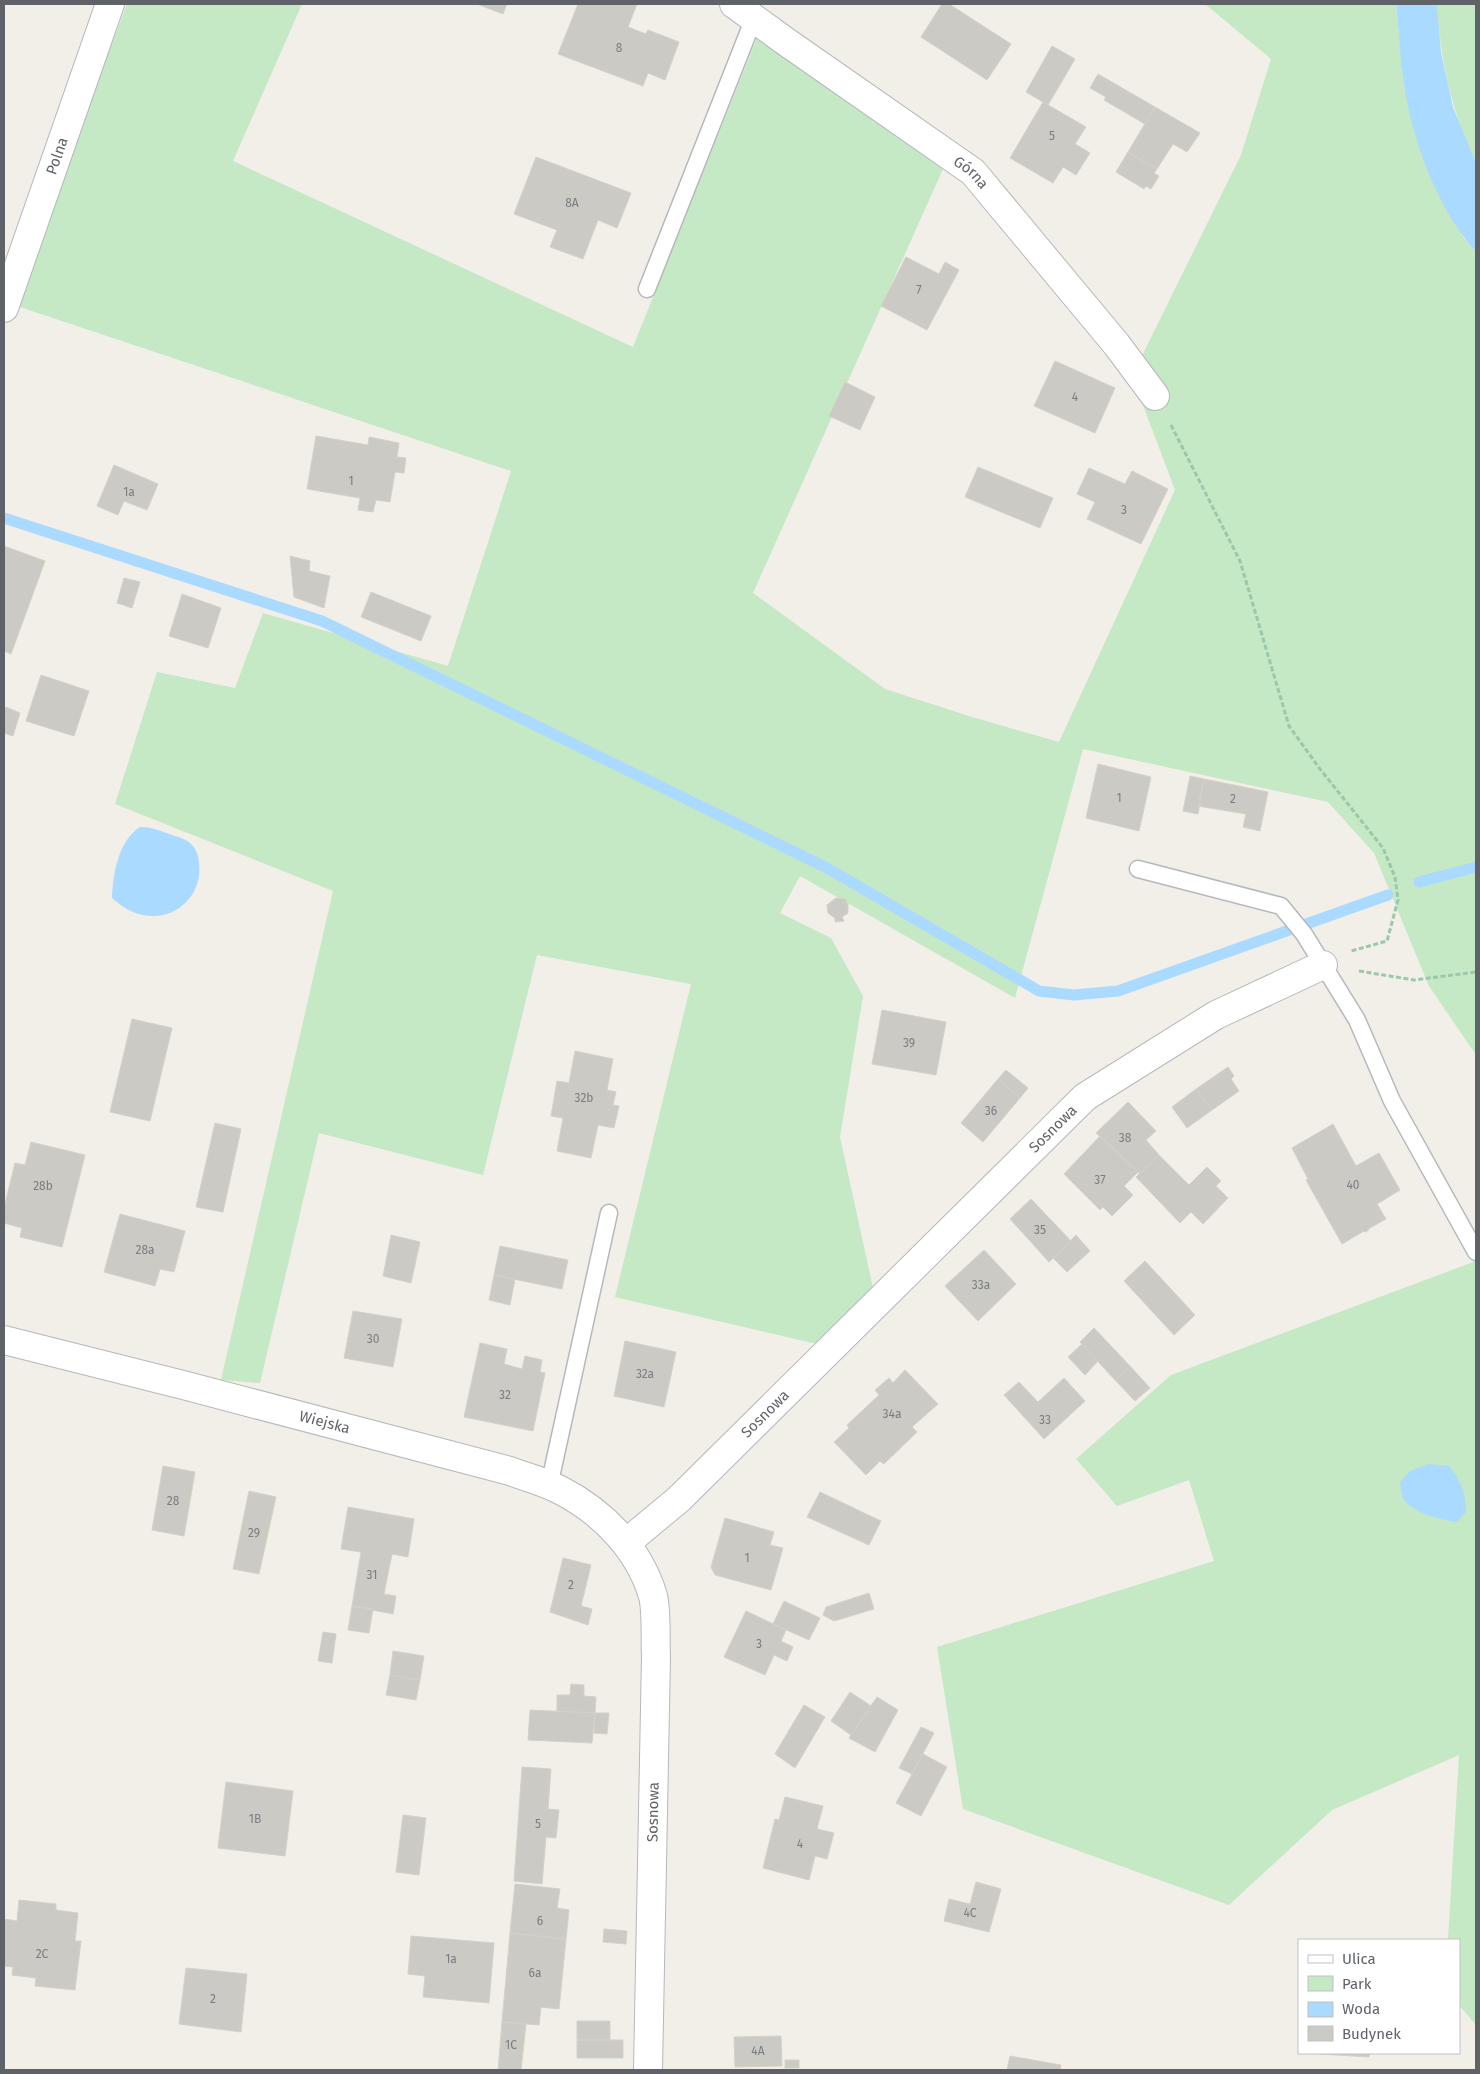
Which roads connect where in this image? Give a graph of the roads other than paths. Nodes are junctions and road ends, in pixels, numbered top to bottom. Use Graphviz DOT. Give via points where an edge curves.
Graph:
graph roads {
  1 [pos="110,4"];
  2 [pos="744,11"];
  3 [pos="647,289"];
  4 [pos="4,308"];
  5 [pos="1155,396"];
  6 [pos="1138,869"];
  7 [pos="1323,965"];
  8 [pos="609,1214"];
  9 [pos="1476,1252"];
  10 [pos="4,1340"];
  11 [pos="549,1486"];
  12 [pos="626,1543"];
  13 [pos="648,2070"];
  1 -- 4 [label="street, Polna"];
  2 -- 3 [label="lane"];
  2 -- 5 [label="street, Górna" via="973,172 1117,345"];
  6 -- 7 [label="lane" via="1281,906 1292,917"];
  7 -- 9 [label="lane" via="1357,1020 1392,1101"];
  7 -- 12 [label="street, Sosnowa" via="1216,1015 1085,1097 680,1500"];
  8 -- 11 [label="lane"];
  10 -- 11 [label="street, Wiejska" via="510,1471"];
  11 -- 12 [label="street, Wiejska" via="598,1514"];
  12 -- 13 [label="street, Sosnowa" via="644,1571 654,1607 656,1656"];
}
